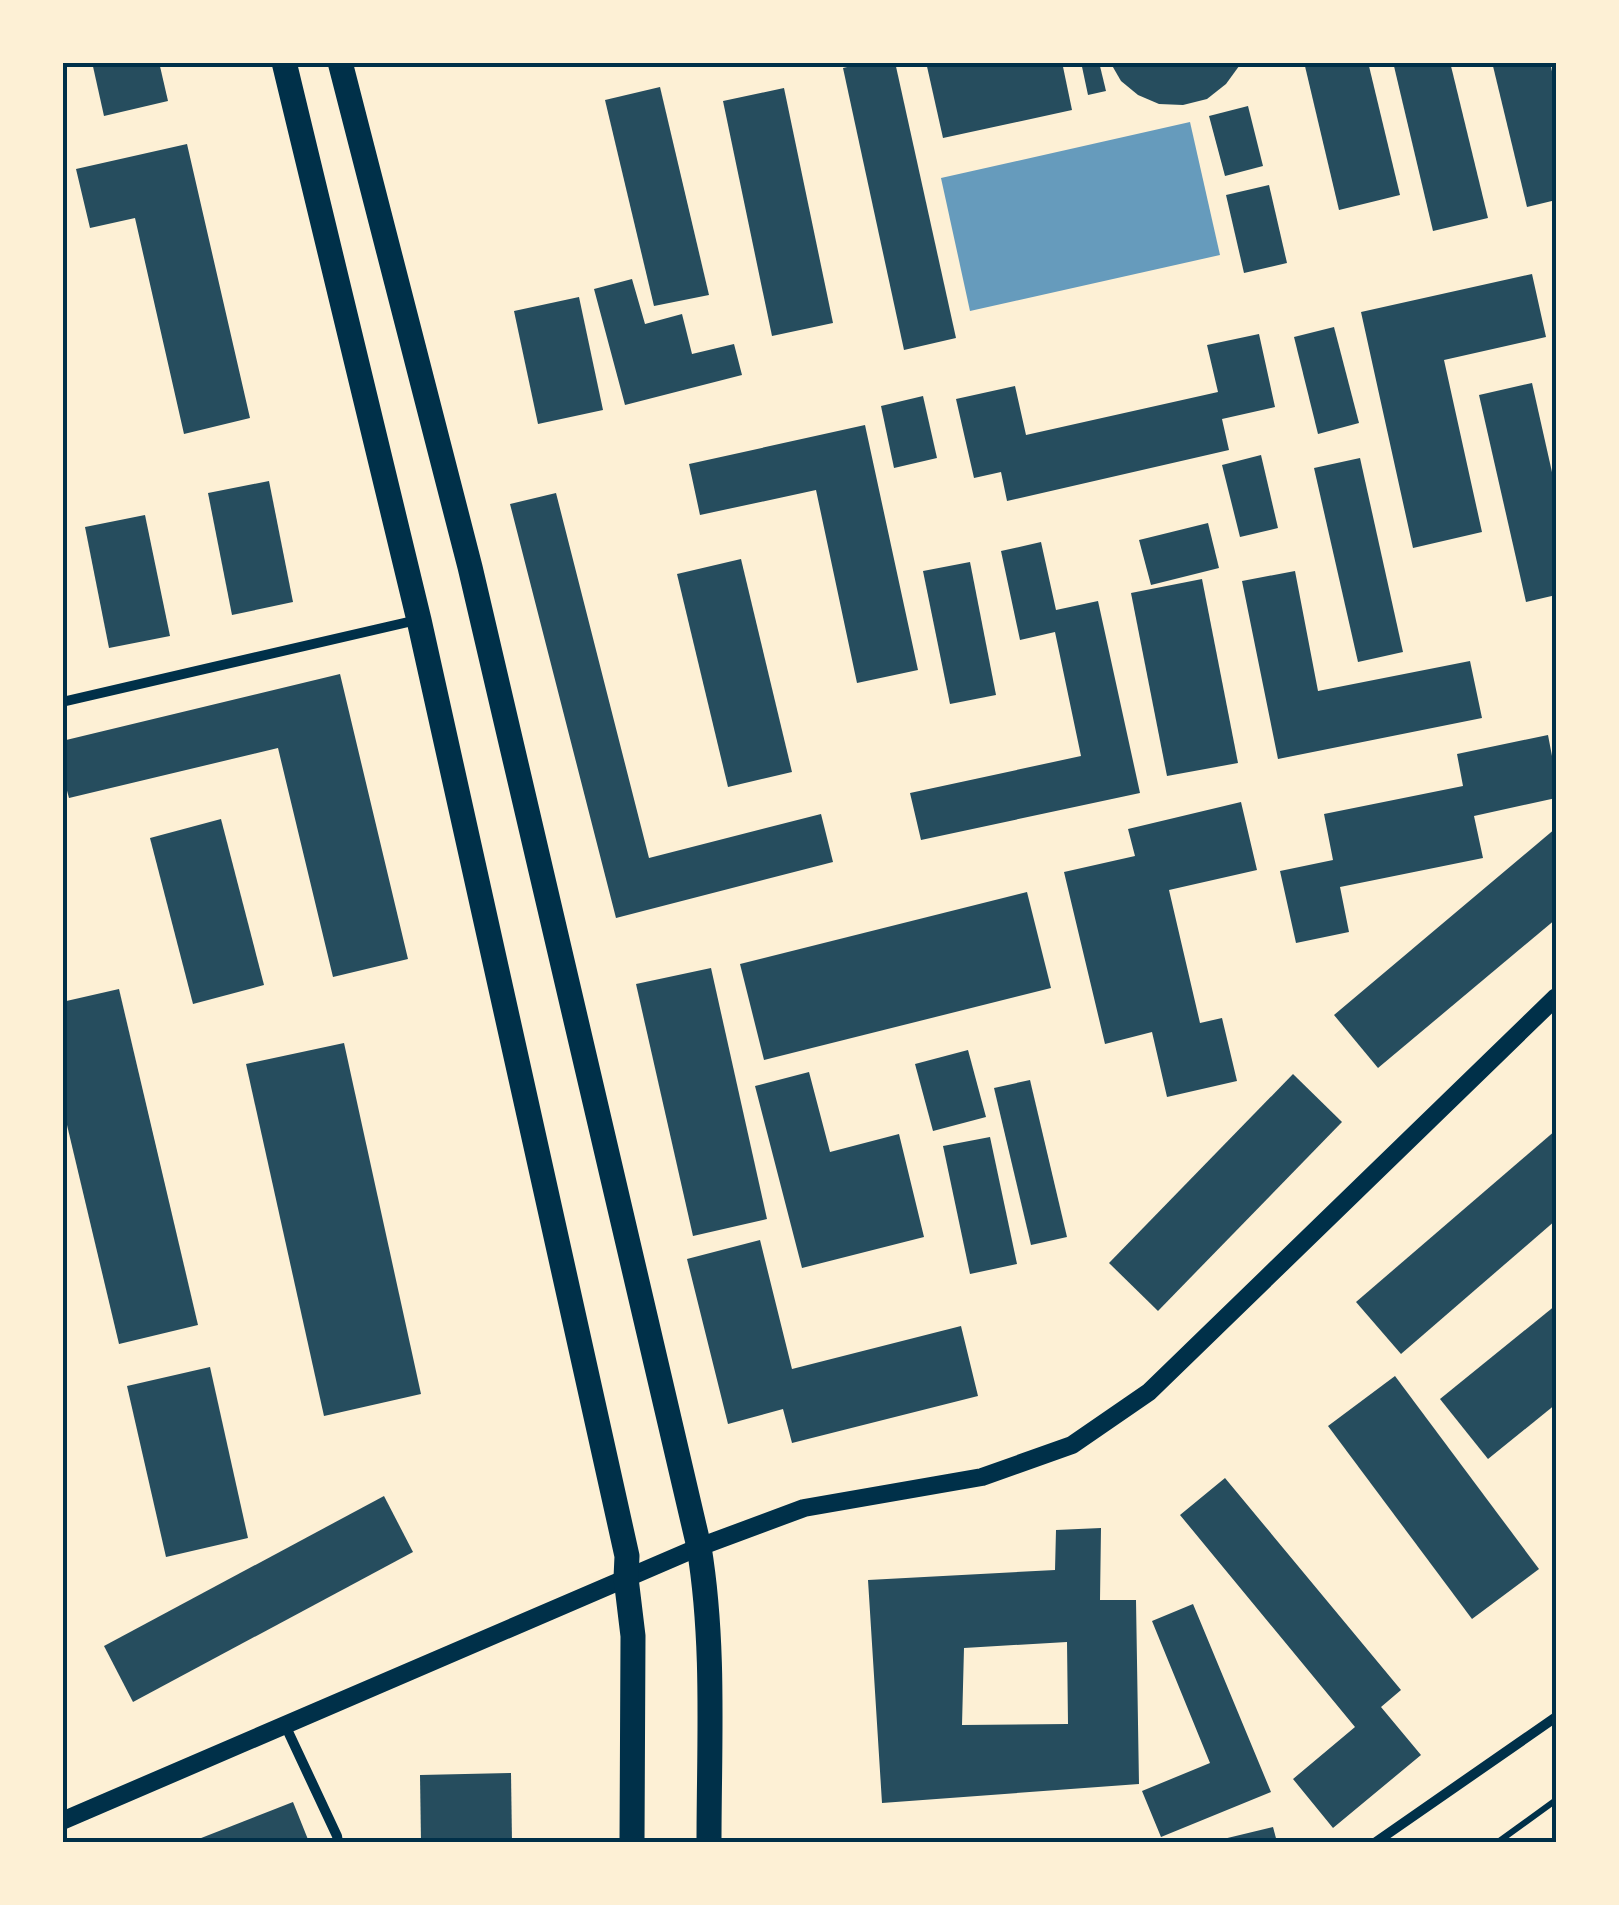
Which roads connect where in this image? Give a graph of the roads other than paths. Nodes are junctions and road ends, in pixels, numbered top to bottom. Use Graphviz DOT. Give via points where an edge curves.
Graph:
graph roads {
  1 [pos="284,62"];
  2 [pos="340,62"];
  3 [pos="419,620"];
  4 [pos="62,702"];
  5 [pos="1556,996"];
  6 [pos="698,1547"];
  7 [pos="627,1567"];
  8 [pos="1556,1717"];
  9 [pos="285,1726"];
  10 [pos="62,1821"];
  11 [pos="338,1842"];
  12 [pos="632,1842"];
  13 [pos="709,1842"];
  14 [pos="1376,1842"];
  1 -- 3 [label="main road"];
  2 -- 6 [label="main road" via="470,567"];
  3 -- 4 [label="street"];
  3 -- 7 [label="main road"];
  5 -- 6 [label="street" via="1149,1392 1072,1445 982,1477 804,1508"];
  6 -- 7 [label="street"];
  6 -- 13 [label="main road" via="708,1643"];
  7 -- 9 [label="street"];
  7 -- 12 [label="main road"];
  8 -- 14 [label="street"];
  9 -- 10 [label="street"];
  9 -- 11 [label="street"];
}
